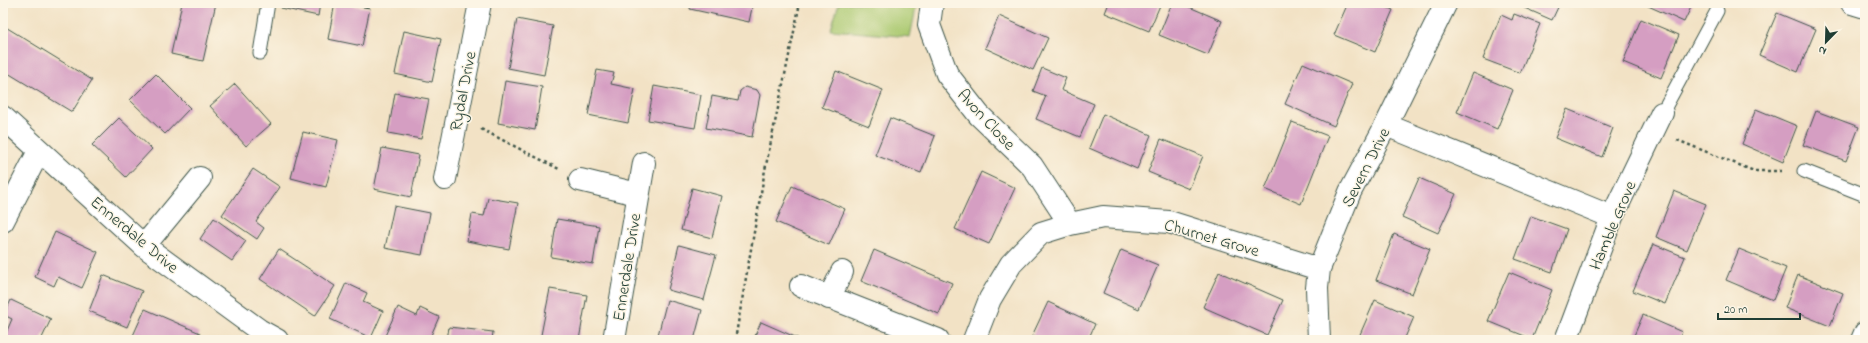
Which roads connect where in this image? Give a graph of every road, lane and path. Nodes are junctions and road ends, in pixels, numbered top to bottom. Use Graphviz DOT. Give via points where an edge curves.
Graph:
graph roads {
  1 [pos="268,3"];
  2 [pos="480,3"];
  3 [pos="800,3"];
  4 [pos="932,3"];
  5 [pos="1446,3"];
  6 [pos="1717,11"];
  7 [pos="260,54"];
  8 [pos="3,117"];
  9 [pos="457,117"];
  10 [pos="1658,122"];
  11 [pos="1386,125"];
  12 [pos="39,151"];
  13 [pos="644,163"];
  14 [pos="1804,171"];
  15 [pos="200,178"];
  16 [pos="445,179"];
  17 [pos="580,180"];
  18 [pos="638,194"];
  19 [pos="1865,194"];
  20 [pos="1612,217"];
  21 [pos="3,221"];
  22 [pos="1070,224"];
  23 [pos="144,246"];
  24 [pos="1319,269"];
  25 [pos="842,272"];
  26 [pos="801,286"];
  27 [pos="830,298"];
  28 [pos="1865,333"];
  29 [pos="277,340"];
  30 [pos="614,340"];
  31 [pos="735,340"];
  32 [pos="938,340"];
  33 [pos="974,340"];
  34 [pos="1319,340"];
  35 [pos="1566,340"];
  36 [pos="1862,340"];
  1 -- 7 [label="lane"];
  2 -- 9 [label="street, Rydal Drive"];
  3 -- 31 [label="path" via="765,170"];
  4 -- 22 [label="street, Avon Close" via="929,25 947,74 979,115 1032,166"];
  5 -- 11 [label="street, Severn Drive"];
  6 -- 10 [label="lane"];
  8 -- 12 [label="street, Ennerdale Drive"];
  9 -- 16 [label="street, Rydal Drive"];
  9 -- 17 [label="path"];
  10 -- 14 [label="path" via="1754,171"];
  10 -- 20 [label="street, Hamble Grove"];
  11 -- 20 [label="street"];
  11 -- 24 [label="street, Severn Drive" via="1350,192"];
  12 -- 21 [label="street"];
  12 -- 23 [label="street, Ennerdale Drive"];
  13 -- 18 [label="street, Ennerdale Drive"];
  14 -- 19 [label="lane"];
  15 -- 23 [label="street"];
  17 -- 18 [label="street, Ennerdale Drive"];
  18 -- 30 [label="street, Ennerdale Drive"];
  20 -- 35 [label="street, Hamble Grove"];
  22 -- 24 [label="street, Churnet Grove" via="1103,217 1168,222"];
  22 -- 33 [label="street, Churnet Grove" via="1041,233 1011,264 990,299"];
  23 -- 29 [label="street, Ennerdale Drive" via="259,330"];
  24 -- 34 [label="street, Severn Drive"];
  25 -- 27 [label="street"];
  26 -- 27 [label="street"];
  27 -- 32 [label="street"];
  28 -- 36 [label="street"];
}
